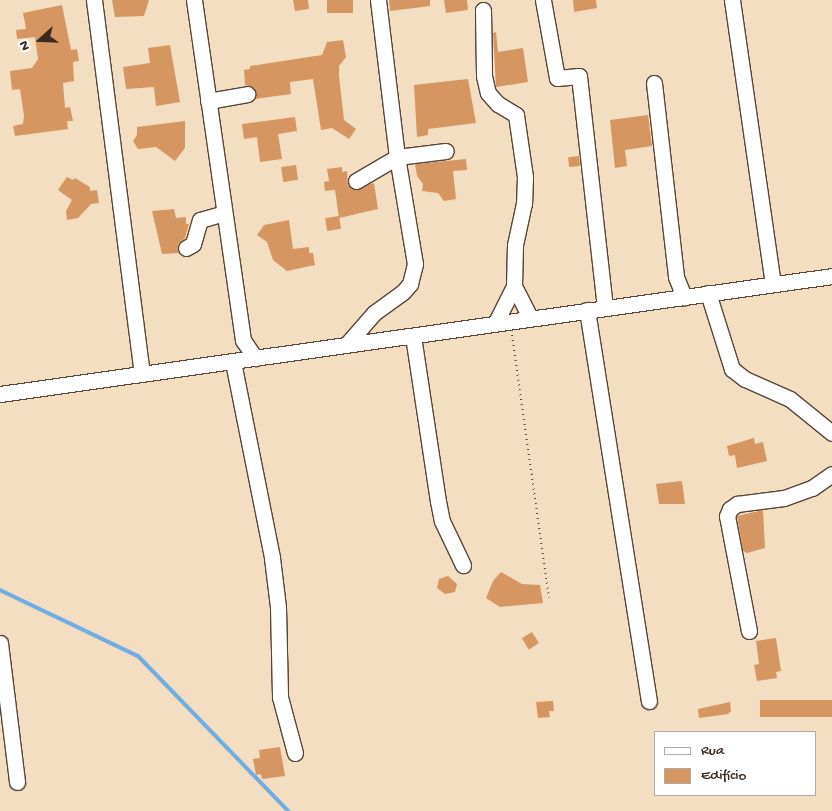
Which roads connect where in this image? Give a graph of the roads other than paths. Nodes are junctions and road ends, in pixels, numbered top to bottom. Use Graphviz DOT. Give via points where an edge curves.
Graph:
graph roads {
  1 [pos="94,0"];
  2 [pos="194,0"];
  3 [pos="378,0"];
  4 [pos="543,0"];
  5 [pos="732,0"];
  6 [pos="483,10"];
  7 [pos="654,83"];
  8 [pos="248,94"];
  9 [pos="208,101"];
  10 [pos="446,151"];
  11 [pos="397,156"];
  12 [pos="356,181"];
  13 [pos="224,213"];
  14 [pos="186,248"];
  15 [pos="832,276"];
  16 [pos="676,277"];
  17 [pos="773,284"];
  18 [pos="514,286"];
  19 [pos="708,293"];
  20 [pos="684,297"];
  21 [pos="665,299"];
  22 [pos="605,307"];
  23 [pos="587,310"];
  24 [pos="530,317"];
  25 [pos="503,321"];
  26 [pos="413,336"];
  27 [pos="243,340"];
  28 [pos="348,344"];
  29 [pos="256,358"];
  30 [pos="231,362"];
  31 [pos="142,373"];
  32 [pos="0,394"];
  33 [pos="832,433"];
  34 [pos="832,474"];
  35 [pos="463,566"];
  36 [pos="749,632"];
  37 [pos="0,643"];
  38 [pos="649,701"];
  39 [pos="295,753"];
  40 [pos="16,782"];
  1 -- 31 [label="street"];
  2 -- 9 [label="street"];
  3 -- 11 [label="street"];
  4 -- 22 [label="street" via="557,78 579,76"];
  5 -- 17 [label="street"];
  6 -- 18 [label="street" via="484,76 488,93 516,115 525,177 524,203 514,245"];
  7 -- 16 [label="street"];
  8 -- 9 [label="street"];
  9 -- 13 [label="street"];
  10 -- 11 [label="street"];
  11 -- 12 [label="street"];
  11 -- 28 [label="street" via="415,259 414,274 403,292 374,313"];
  13 -- 14 [label="street" via="200,220 192,244"];
  13 -- 27 [label="street"];
  15 -- 17 [label="street"];
  16 -- 20 [label="street"];
  16 -- 21 [label="street"];
  17 -- 19 [label="street"];
  18 -- 24 [label="street"];
  18 -- 25 [label="street"];
  19 -- 20 [label="street"];
  19 -- 33 [label="street" via="732,369 745,379 790,399"];
  20 -- 21 [label="street"];
  21 -- 22 [label="street"];
  22 -- 23 [label="street"];
  23 -- 24 [label="street"];
  23 -- 38 [label="street"];
  24 -- 25 [label="street"];
  25 -- 26 [label="street"];
  26 -- 28 [label="street"];
  26 -- 35 [label="street" via="442,521"];
  27 -- 29 [label="street"];
  27 -- 30 [label="street"];
  28 -- 29 [label="street"];
  29 -- 30 [label="street"];
  30 -- 31 [label="street"];
  30 -- 39 [label="street" via="272,558 278,607 280,697"];
  31 -- 32 [label="street"];
  34 -- 36 [label="street" via="812,488 784,498 737,504 730,509 728,516"];
  37 -- 40 [label="street"];
}
